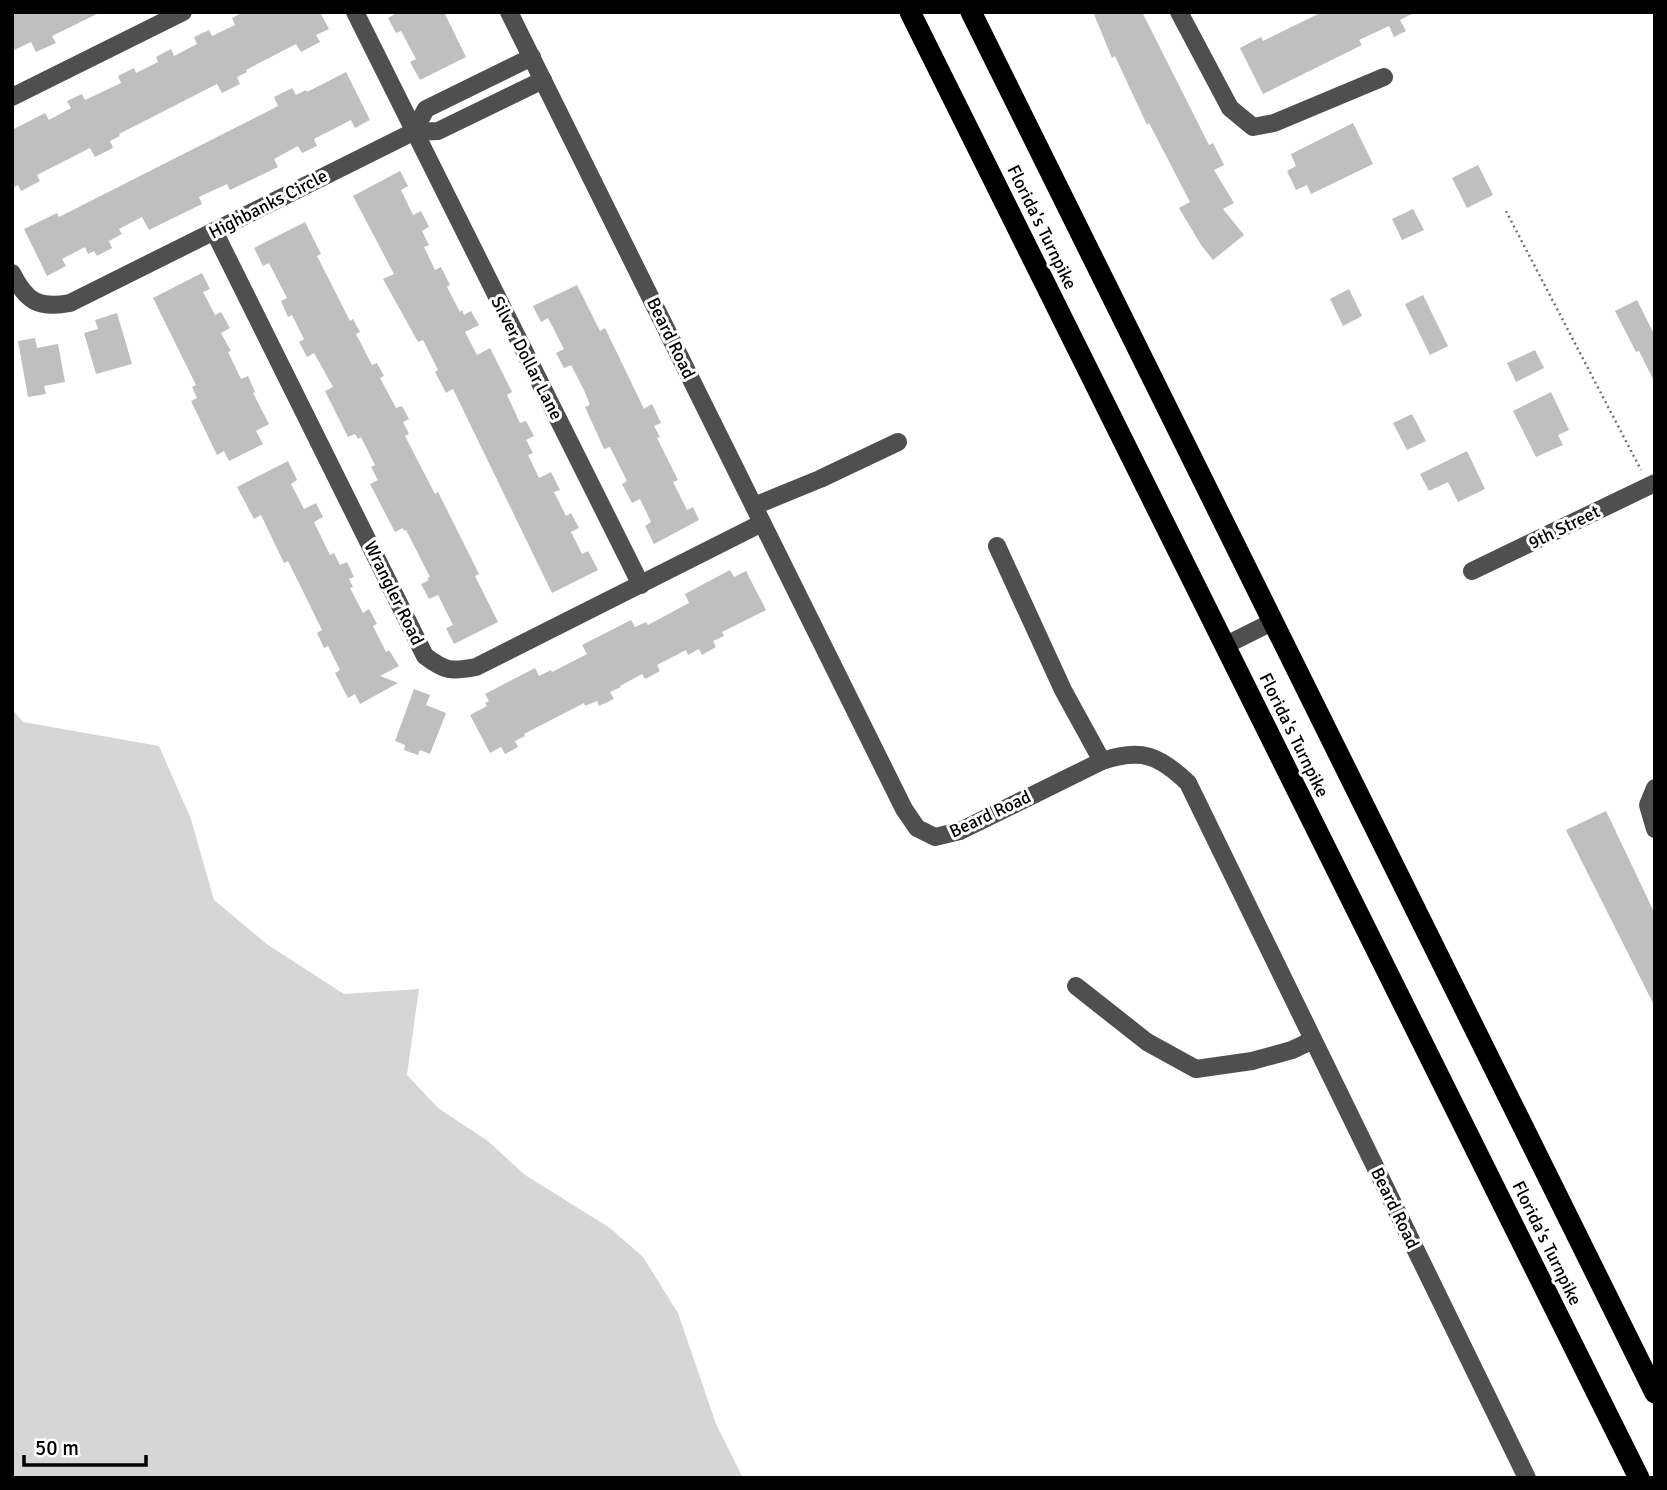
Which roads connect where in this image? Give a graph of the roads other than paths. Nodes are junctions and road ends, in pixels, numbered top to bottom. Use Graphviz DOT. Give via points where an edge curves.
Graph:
graph roads {
  1 [pos="183,12"];
  2 [pos="355,12"];
  3 [pos="509,12"];
  4 [pos="910,12"];
  5 [pos="971,12"];
  6 [pos="1179,12"];
  7 [pos="532,57"];
  8 [pos="1384,77"];
  9 [pos="543,80"];
  10 [pos="480,83"];
  11 [pos="12,97"];
  12 [pos="491,106"];
  13 [pos="412,132"];
  14 [pos="214,231"];
  15 [pos="12,273"];
  16 [pos="898,442"];
  17 [pos="1652,484"];
  18 [pos="754,506"];
  19 [pos="762,523"];
  20 [pos="997,546"];
  21 [pos="1472,571"];
  22 [pos="641,585"];
  23 [pos="1272,622"];
  24 [pos="1224,646"];
  25 [pos="1101,761"];
  26 [pos="1655,788"];
  27 [pos="1655,829"];
  28 [pos="1076,986"];
  29 [pos="1313,1040"];
  30 [pos="1655,1393"];
  31 [pos="1527,1478"];
  32 [pos="1639,1478"];
  1 -- 11 [label="street"];
  2 -- 13 [label="street"];
  3 -- 7 [label="street, Beard Road"];
  4 -- 24 [label="highway, Florida's Turnpike"];
  5 -- 23 [label="highway, Florida's Turnpike"];
  6 -- 8 [label="street" via="1230,108 1253,127 1274,123"];
  7 -- 9 [label="street, Beard Road"];
  7 -- 10 [label="street"];
  9 -- 12 [label="street"];
  9 -- 18 [label="street, Beard Road"];
  10 -- 12 [label="street"];
  10 -- 13 [label="street" via="426,109"];
  12 -- 13 [label="street" via="438,131"];
  13 -- 14 [label="street, Highbanks Circle"];
  13 -- 22 [label="street, Silver Dollar Lane"];
  14 -- 15 [label="street, Highbanks Circle" via="70,303 50,307 33,301"];
  14 -- 22 [label="street, Wrangler Road" via="425,656 441,668 476,667"];
  16 -- 18 [label="street"];
  17 -- 21 [label="street, 9th Street"];
  18 -- 19 [label="street, Beard Road"];
  19 -- 22 [label="street, Wrangler Road"];
  19 -- 25 [label="street, Beard Road" via="917,828 935,838 960,831"];
  20 -- 25 [label="street"];
  23 -- 24 [label="street"];
  23 -- 30 [label="highway, Florida's Turnpike"];
  24 -- 32 [label="highway, Florida's Turnpike"];
  25 -- 29 [label="street, Beard Road" via="1125,753 1149,755 1188,783"];
  26 -- 27 [label="street" via="1648,805"];
  28 -- 29 [label="street" via="1147,1042 1196,1069 1252,1061"];
  29 -- 31 [label="street, Beard Road"];
}
